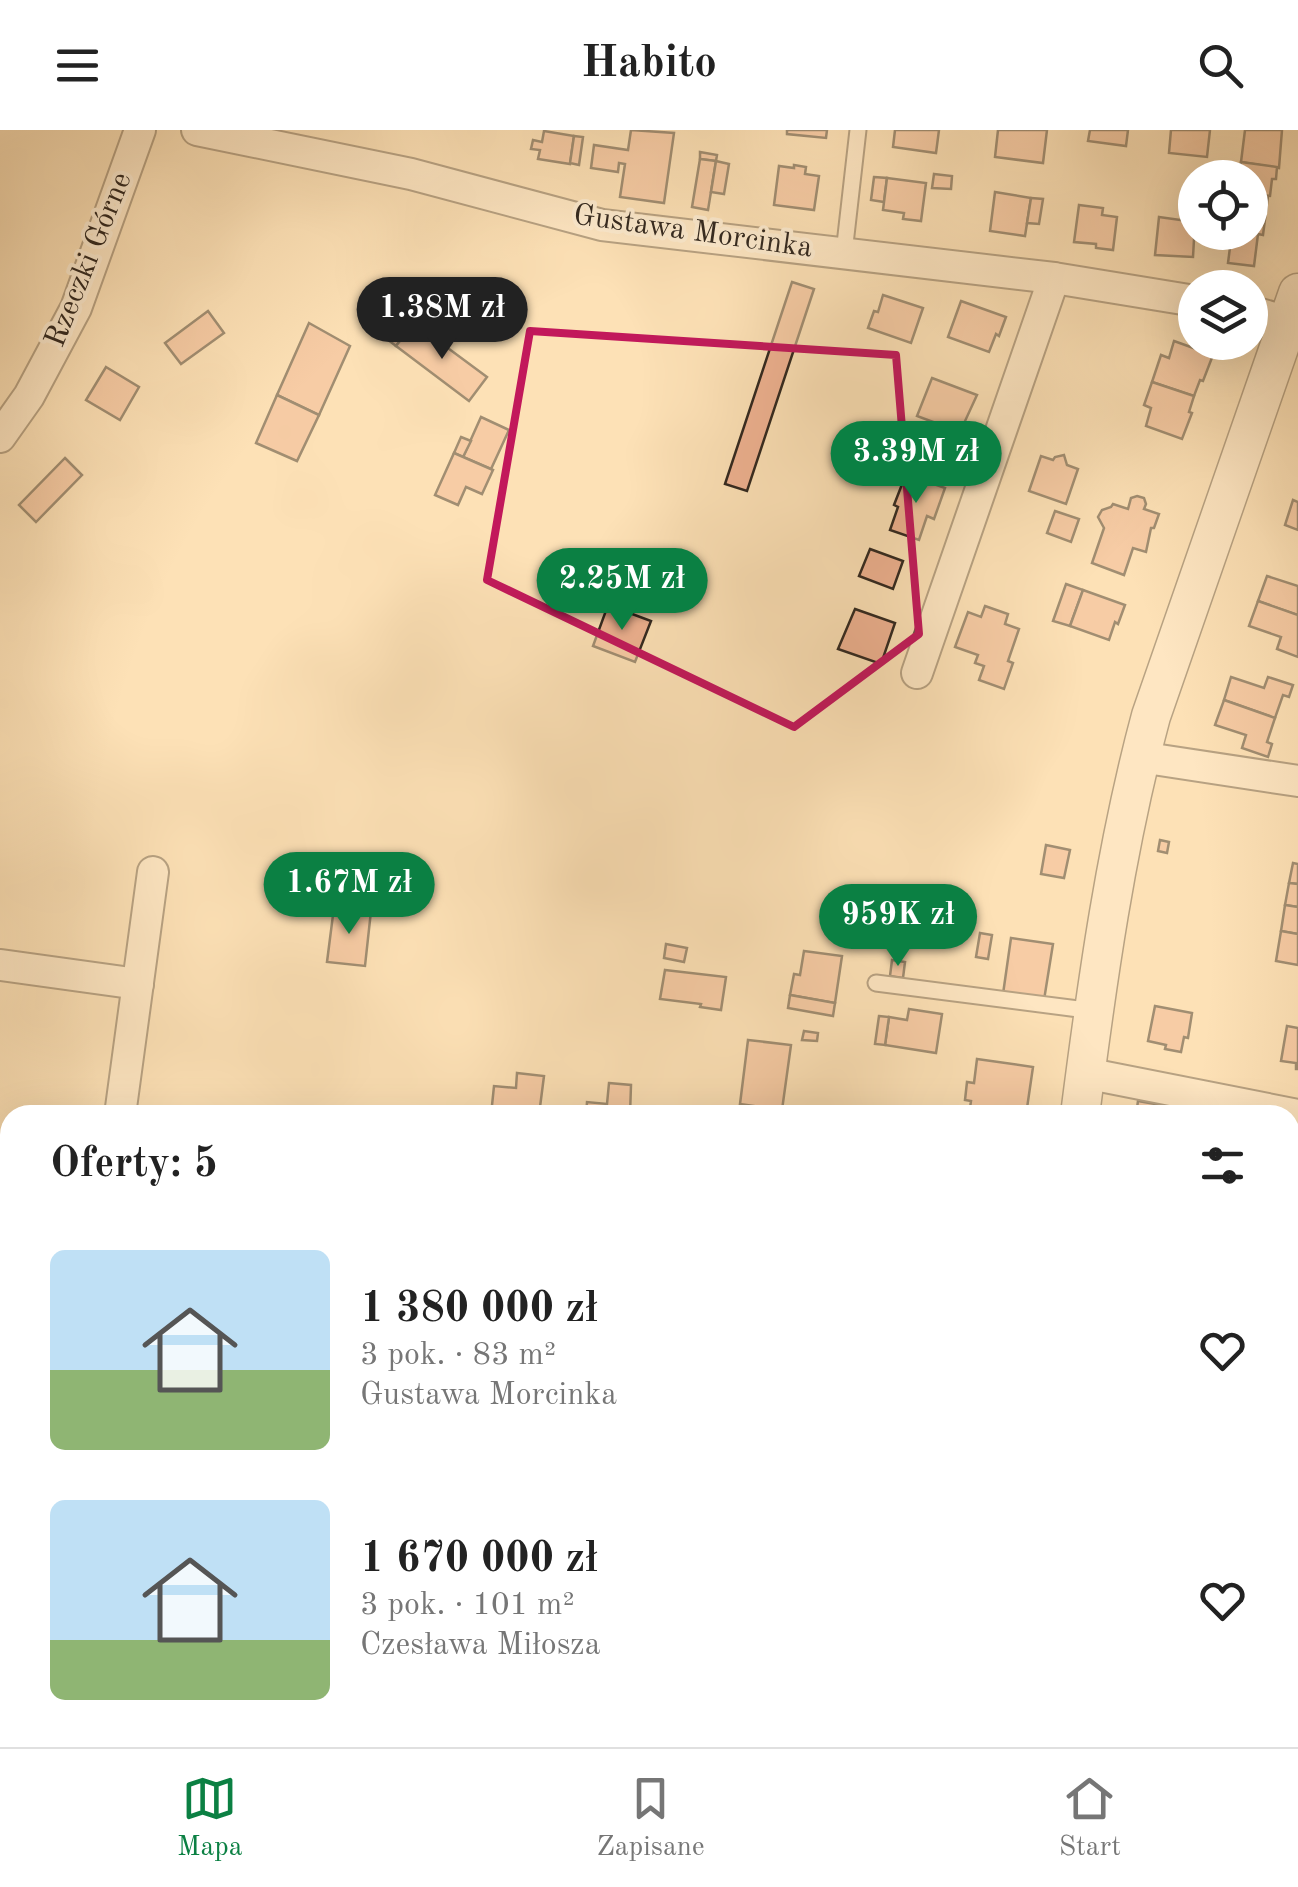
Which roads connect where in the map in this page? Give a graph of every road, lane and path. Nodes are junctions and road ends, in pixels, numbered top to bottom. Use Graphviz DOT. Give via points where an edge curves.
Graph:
graph roads {
  1 [pos="140,130"];
  2 [pos="197,130"];
  3 [pos="858,130"];
  4 [pos="844,253"];
  5 [pos="1054,278"];
  6 [pos="1178,298"];
  7 [pos="1268,312"];
  8 [pos="1295,313"];
  9 [pos="0,437"];
  10 [pos="918,673"];
  11 [pos="1140,756"];
  12 [pos="1298,780"];
  13 [pos="153,872"];
  14 [pos="0,965"];
  15 [pos="876,983"];
  16 [pos="138,984"];
  17 [pos="1094,1012"];
  18 [pos="1085,1073"];
  19 [pos="121,1105"];
  20 [pos="1081,1105"];
  21 [pos="1251,1105"];
  1 -- 9 [label="street, Rzeczki Górne" via="76,308 30,396"];
  2 -- 4 [label="street, Gustawa Morcinka" via="412,174 602,225"];
  3 -- 4 [label="lane"];
  4 -- 5 [label="street, Gustawa Morcinka"];
  5 -- 6 [label="street, Gustawa Morcinka"];
  5 -- 10 [label="street"];
  7 -- 8 [label="street"];
  8 -- 11 [label="street"];
  11 -- 12 [label="street"];
  11 -- 17 [label="street"];
  13 -- 16 [label="street"];
  14 -- 16 [label="street"];
  15 -- 17 [label="lane"];
  16 -- 19 [label="street"];
  17 -- 18 [label="street"];
  18 -- 20 [label="street"];
  18 -- 21 [label="street"];
}
